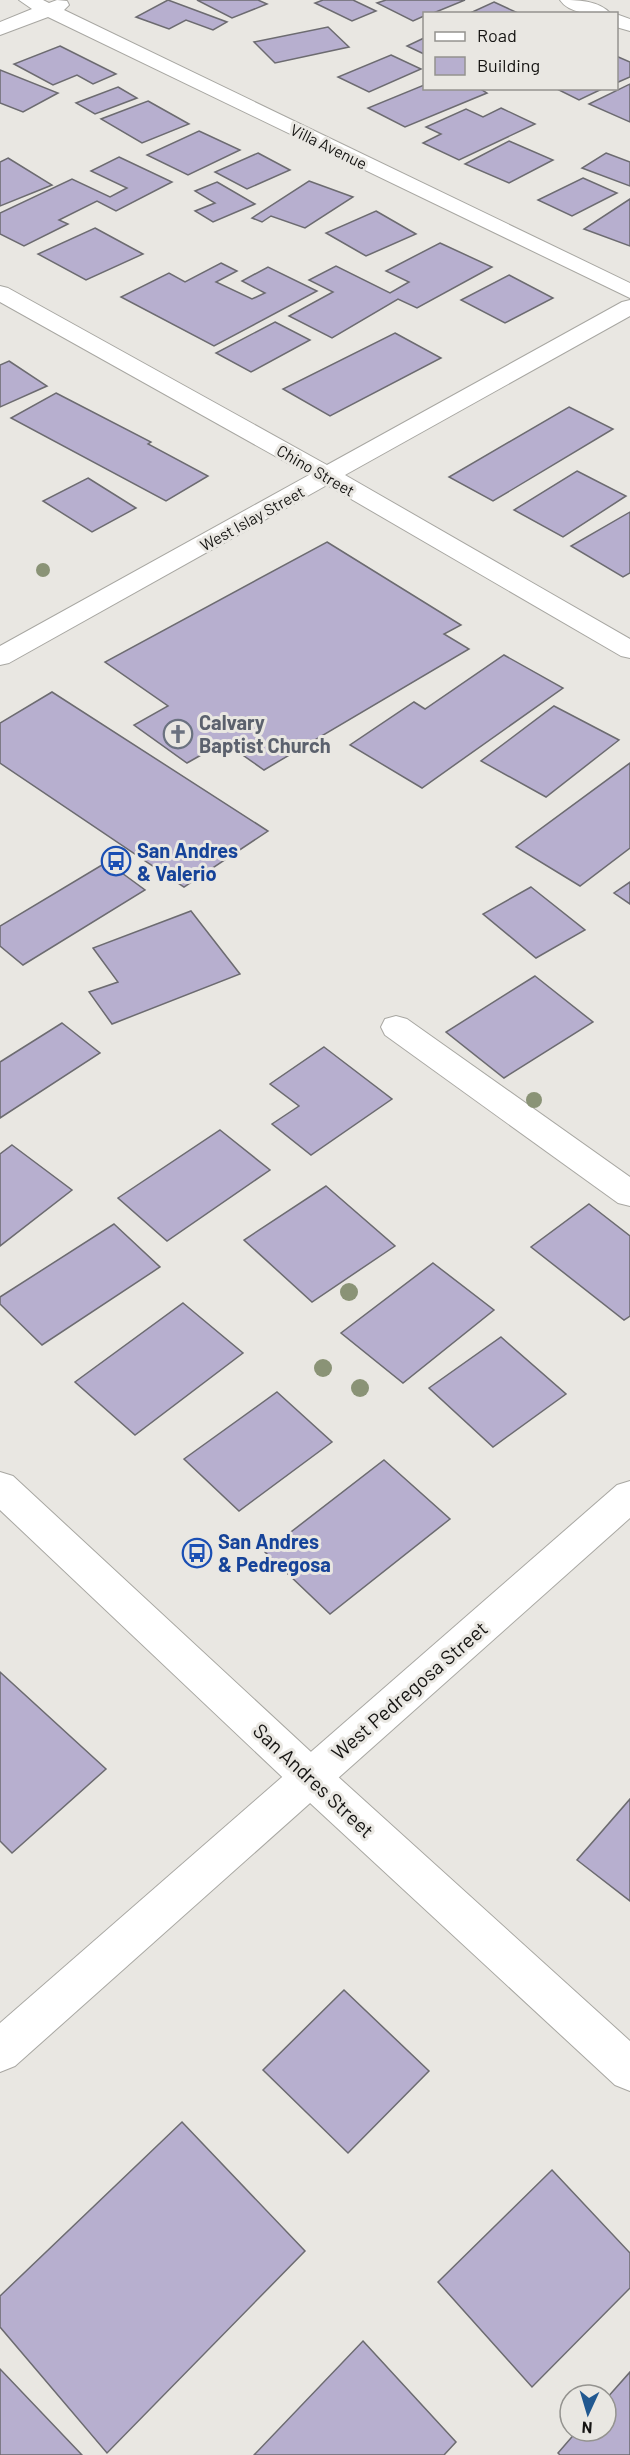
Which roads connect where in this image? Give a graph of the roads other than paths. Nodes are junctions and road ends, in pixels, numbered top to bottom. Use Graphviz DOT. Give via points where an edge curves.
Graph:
graph roads {
  1 [pos="28,0"];
  2 [pos="73,0"];
  3 [pos="569,0"];
  4 [pos="49,10"];
  5 [pos="597,12"];
  6 [pos="0,29"];
  7 [pos="630,291"];
  8 [pos="0,292"];
  9 [pos="630,307"];
  10 [pos="328,476"];
  11 [pos="630,650"];
  12 [pos="0,657"];
  13 [pos="396,1027"];
  14 [pos="630,1194"];
  15 [pos="0,1488"];
  16 [pos="630,1496"];
  17 [pos="310,1777"];
  18 [pos="0,2051"];
  19 [pos="630,2070"];
  1 -- 4 [label="street, Villa Avenue"];
  2 -- 4 [label="street"];
  3 -- 5 [label="street"];
  4 -- 6 [label="street"];
  4 -- 7 [label="street, Villa Avenue"];
  8 -- 10 [label="street, Chino Street"];
  9 -- 10 [label="street, West Islay Street"];
  10 -- 11 [label="street, Chino Street"];
  10 -- 12 [label="street, West Islay Street"];
  13 -- 14 [label="street"];
  15 -- 17 [label="street, San Andres Street"];
  16 -- 17 [label="street, West Pedregosa Street"];
  17 -- 18 [label="street, West Pedregosa Street"];
  17 -- 19 [label="street, San Andres Street"];
}
